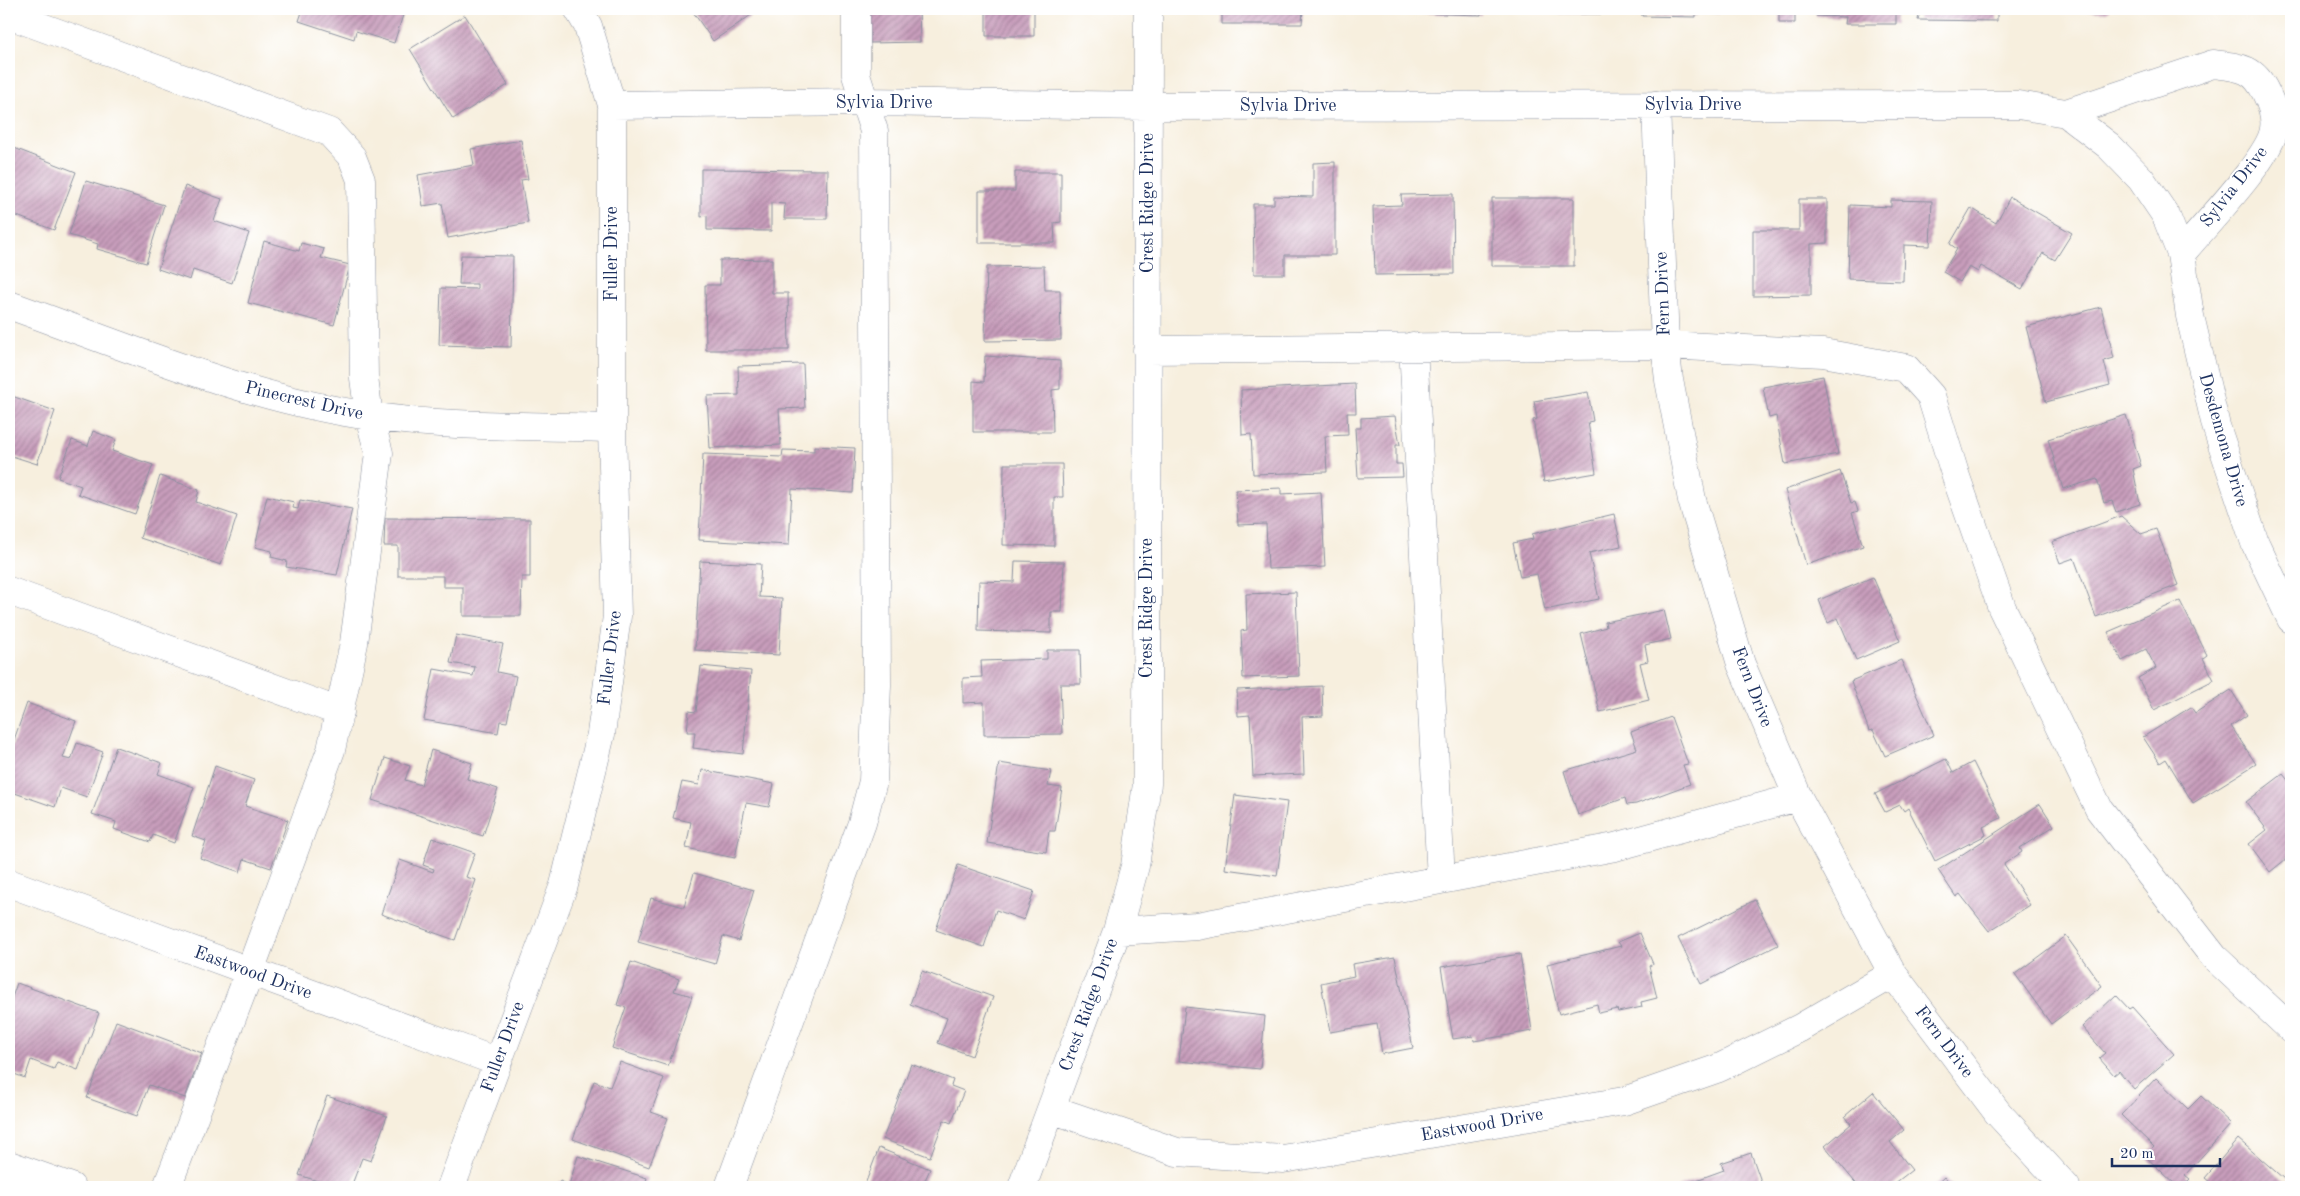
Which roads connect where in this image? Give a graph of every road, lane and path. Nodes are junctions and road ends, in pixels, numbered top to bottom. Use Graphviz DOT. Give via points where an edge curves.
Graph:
graph roads {
  1 [pos="578,9"];
  2 [pos="856,9"];
  3 [pos="1148,9"];
  4 [pos="9,15"];
  5 [pos="864,102"];
  6 [pos="612,105"];
  7 [pos="1656,105"];
  8 [pos="1148,106"];
  9 [pos="2066,113"];
  10 [pos="2180,254"];
  11 [pos="9,304"];
  12 [pos="1665,344"];
  13 [pos="1413,346"];
  14 [pos="1147,350"];
  15 [pos="369,416"];
  16 [pos="612,428"];
  17 [pos="9,591"];
  18 [pos="2291,619"];
  19 [pos="340,712"];
  20 [pos="1798,797"];
  21 [pos="1441,879"];
  22 [pos="9,883"];
  23 [pos="1116,931"];
  24 [pos="250,972"];
  25 [pos="1893,974"];
  26 [pos="2291,1029"];
  27 [pos="498,1062"];
  28 [pos="1051,1109"];
  29 [pos="9,1165"];
  30 [pos="71,1187"];
  31 [pos="167,1187"];
  32 [pos="451,1187"];
  33 [pos="729,1187"];
  34 [pos="1022,1187"];
  35 [pos="2066,1187"];
  1 -- 6 [label="street" via="588,26"];
  2 -- 5 [label="street" via="856,75"];
  3 -- 8 [label="street, Crest Ridge Drive"];
  4 -- 15 [label="street" via="329,132 352,157 361,180 364,378"];
  5 -- 6 [label="street, Sylvia Drive"];
  5 -- 8 [label="street, Sylvia Drive"];
  5 -- 33 [label="street" via="874,131 877,685 874,781 862,823"];
  6 -- 16 [label="street, Fuller Drive"];
  7 -- 8 [label="street, Sylvia Drive"];
  7 -- 9 [label="street, Sylvia Drive" via="2018,106"];
  7 -- 12 [label="street, Fern Drive"];
  8 -- 14 [label="street, Crest Ridge Drive"];
  9 -- 10 [label="street, Sylvia Drive" via="2109,146 2140,179 2166,216"];
  9 -- 10 [label="street, Sylvia Drive" via="2214,64 2238,66 2260,79 2274,108 2274,131 2264,155"];
  10 -- 18 [label="street, Desdemona Drive" via="2190,316 2216,426 2255,543"];
  11 -- 15 [label="street, Pinecrest Drive" via="253,392"];
  12 -- 13 [label="street"];
  12 -- 20 [label="street, Fern Drive" via="1668,380 1695,509 1741,664"];
  12 -- 26 [label="street" via="1823,353 1906,368 1931,396 2002,608 2099,809 2214,957"];
  13 -- 14 [label="street"];
  13 -- 21 [label="street"];
  14 -- 23 [label="street, Crest Ridge Drive" via="1146,784 1135,866"];
  15 -- 16 [label="street, Pinecrest Drive" via="433,423"];
  15 -- 19 [label="street" via="379,453 354,643"];
  16 -- 27 [label="street, Fuller Drive" via="617,616 601,734 564,885"];
  17 -- 19 [label="street"];
  19 -- 24 [label="street" via="331,750"];
  20 -- 21 [label="street" via="1615,847"];
  20 -- 25 [label="street, Fern Drive"];
  21 -- 23 [label="street" via="1197,926"];
  22 -- 24 [label="street, Eastwood Drive"];
  23 -- 28 [label="street, Crest Ridge Drive"];
  24 -- 27 [label="street, Eastwood Drive"];
  24 -- 31 [label="street"];
  25 -- 28 [label="street, Eastwood Drive" via="1800,1028 1719,1068 1624,1101 1283,1159 1177,1152"];
  25 -- 35 [label="street, Fern Drive" via="1998,1114"];
  27 -- 32 [label="street, Fuller Drive"];
  28 -- 34 [label="street, Crest Ridge Drive"];
  29 -- 30 [label="street"];
}
